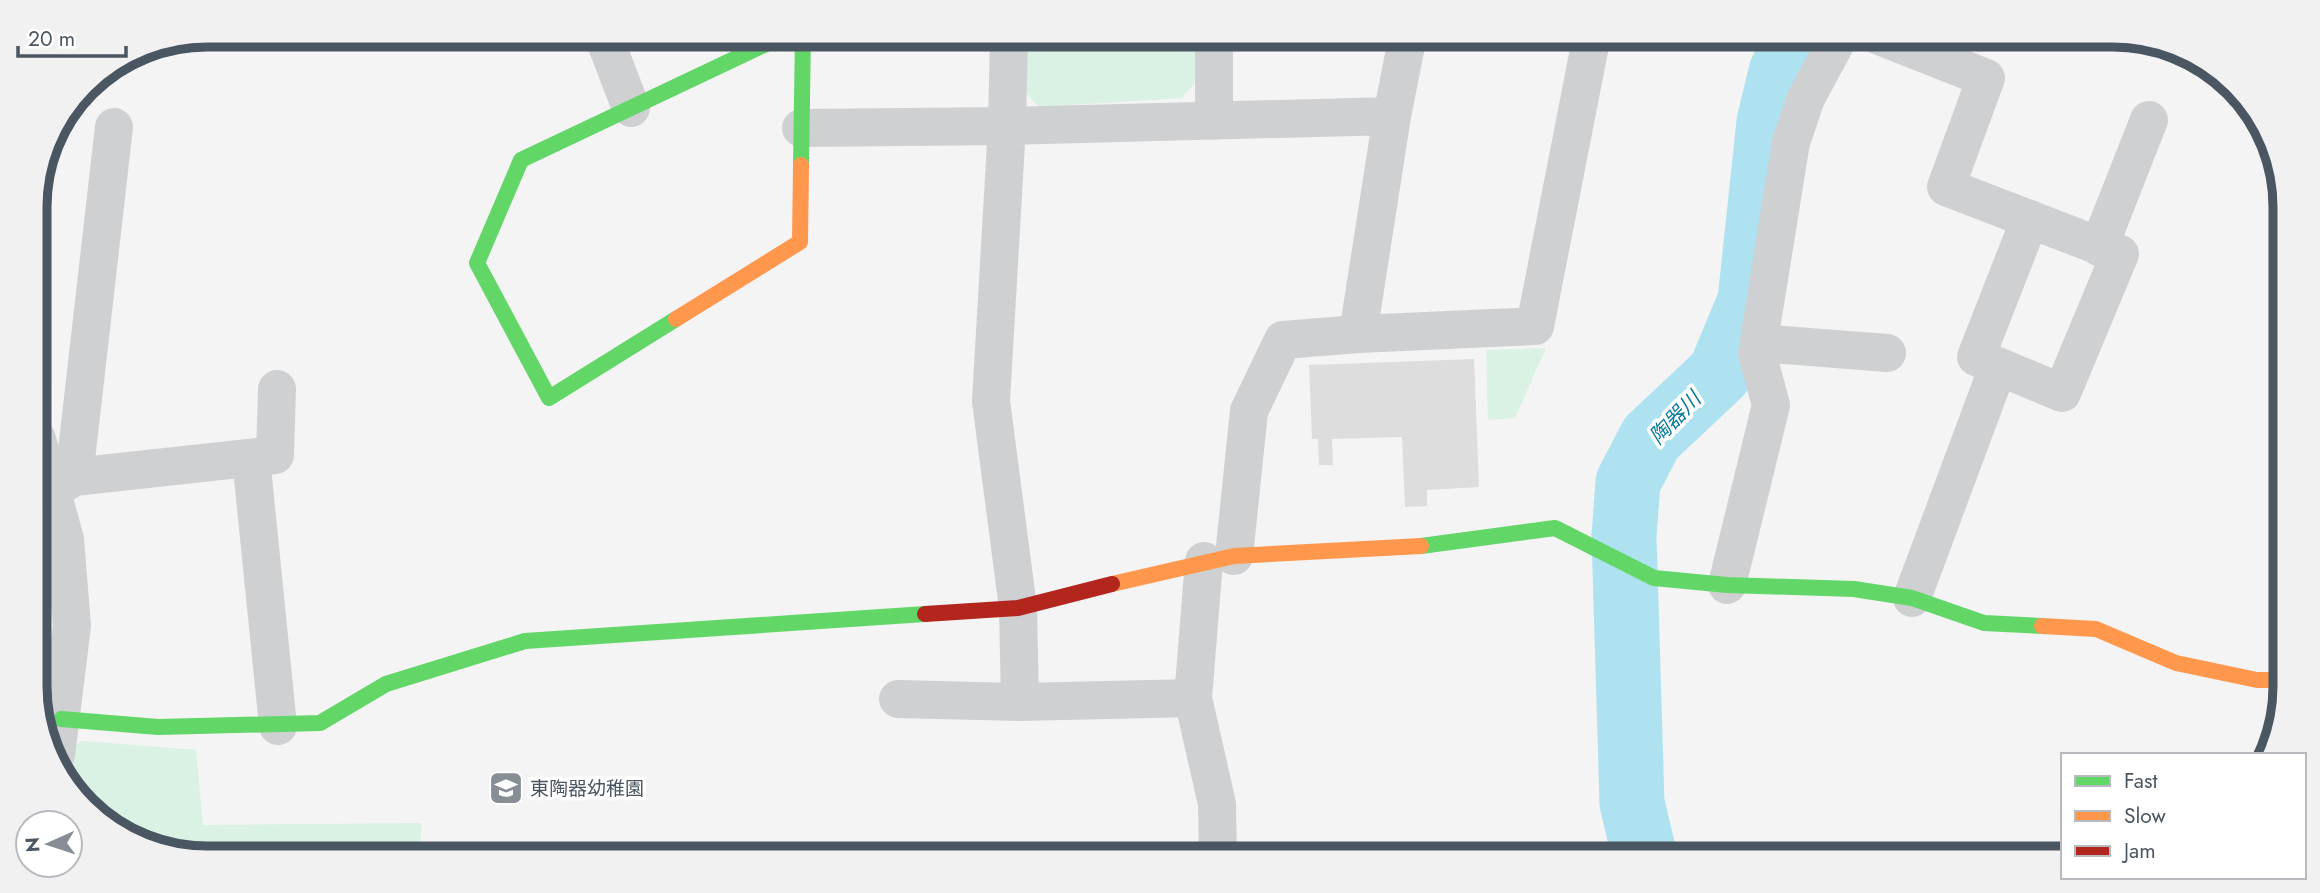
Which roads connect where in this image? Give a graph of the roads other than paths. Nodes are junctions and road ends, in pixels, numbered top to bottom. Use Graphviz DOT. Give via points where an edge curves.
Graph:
graph roads {
  1 [pos="1214,47"];
  2 [pos="1406,47"];
  3 [pos="1590,47"];
  4 [pos="1833,47"];
  5 [pos="1908,47"];
  6 [pos="608,48"];
  7 [pos="758,48"];
  8 [pos="803,48"];
  9 [pos="1009,48"];
  10 [pos="631,108"];
  11 [pos="1392,116"];
  12 [pos="2149,120"];
  13 [pos="1214,121"];
  14 [pos="1007,126"];
  15 [pos="114,127"];
  16 [pos="802,128"];
  17 [pos="2030,219"];
  18 [pos="2099,247"];
  19 [pos="1358,334"];
  20 [pos="1759,343"];
  21 [pos="1888,353"];
  22 [pos="1998,367"];
  23 [pos="278,389"];
  24 [pos="47,457"];
  25 [pos="251,457"];
  26 [pos="63,484"];
  27 [pos="1219,558"];
  28 [pos="1727,585"];
  29 [pos="1912,598"];
  30 [pos="1017,608"];
  31 [pos="2273,680"];
  32 [pos="1193,698"];
  33 [pos="898,699"];
  34 [pos="1020,702"];
  35 [pos="278,726"];
  36 [pos="58,737"];
  37 [pos="1217,845"];
  1 -- 13 [label="street"];
  2 -- 11 [label="street"];
  3 -- 19 [label="street" via="1535,326"];
  4 -- 20 [label="street" via="1805,99 1791,142"];
  5 -- 17 [label="street" via="1986,78 1946,187"];
  6 -- 10 [label="street"];
  7 -- 10 [label="street"];
  8 -- 16 [label="street"];
  9 -- 14 [label="street"];
  10 -- 16 [label="street" via="521,160 477,263 550,398 800,242"];
  11 -- 13 [label="street"];
  11 -- 19 [label="street"];
  12 -- 18 [label="street"];
  13 -- 14 [label="street"];
  14 -- 16 [label="street"];
  14 -- 30 [label="street" via="991,401"];
  15 -- 26 [label="street"];
  17 -- 18 [label="street"];
  17 -- 22 [label="street" via="1976,357"];
  18 -- 22 [label="street" via="2120,254 2062,393"];
  19 -- 27 [label="street" via="1283,340 1249,411"];
  20 -- 21 [label="street"];
  20 -- 28 [label="street" via="1757,353 1771,405"];
  22 -- 29 [label="street"];
  23 -- 25 [label="street" via="275,455"];
  24 -- 26 [label="street"];
  25 -- 26 [label="street"];
  25 -- 35 [label="street"];
  26 -- 36 [label="street" via="72,626"];
  27 -- 28 [label="street" via="1443,545 1555,528 1654,578"];
  27 -- 30 [label="street"];
  27 -- 32 [label="street"];
  28 -- 29 [label="street" via="1853,589"];
  29 -- 31 [label="street" via="1983,623 2096,629 2176,663"];
  30 -- 34 [label="street"];
  30 -- 35 [label="street" via="525,641 386,684 320,723"];
  32 -- 34 [label="street"];
  32 -- 37 [label="street" via="1217,804"];
  33 -- 34 [label="street"];
  35 -- 36 [label="street" via="159,727"];
}
